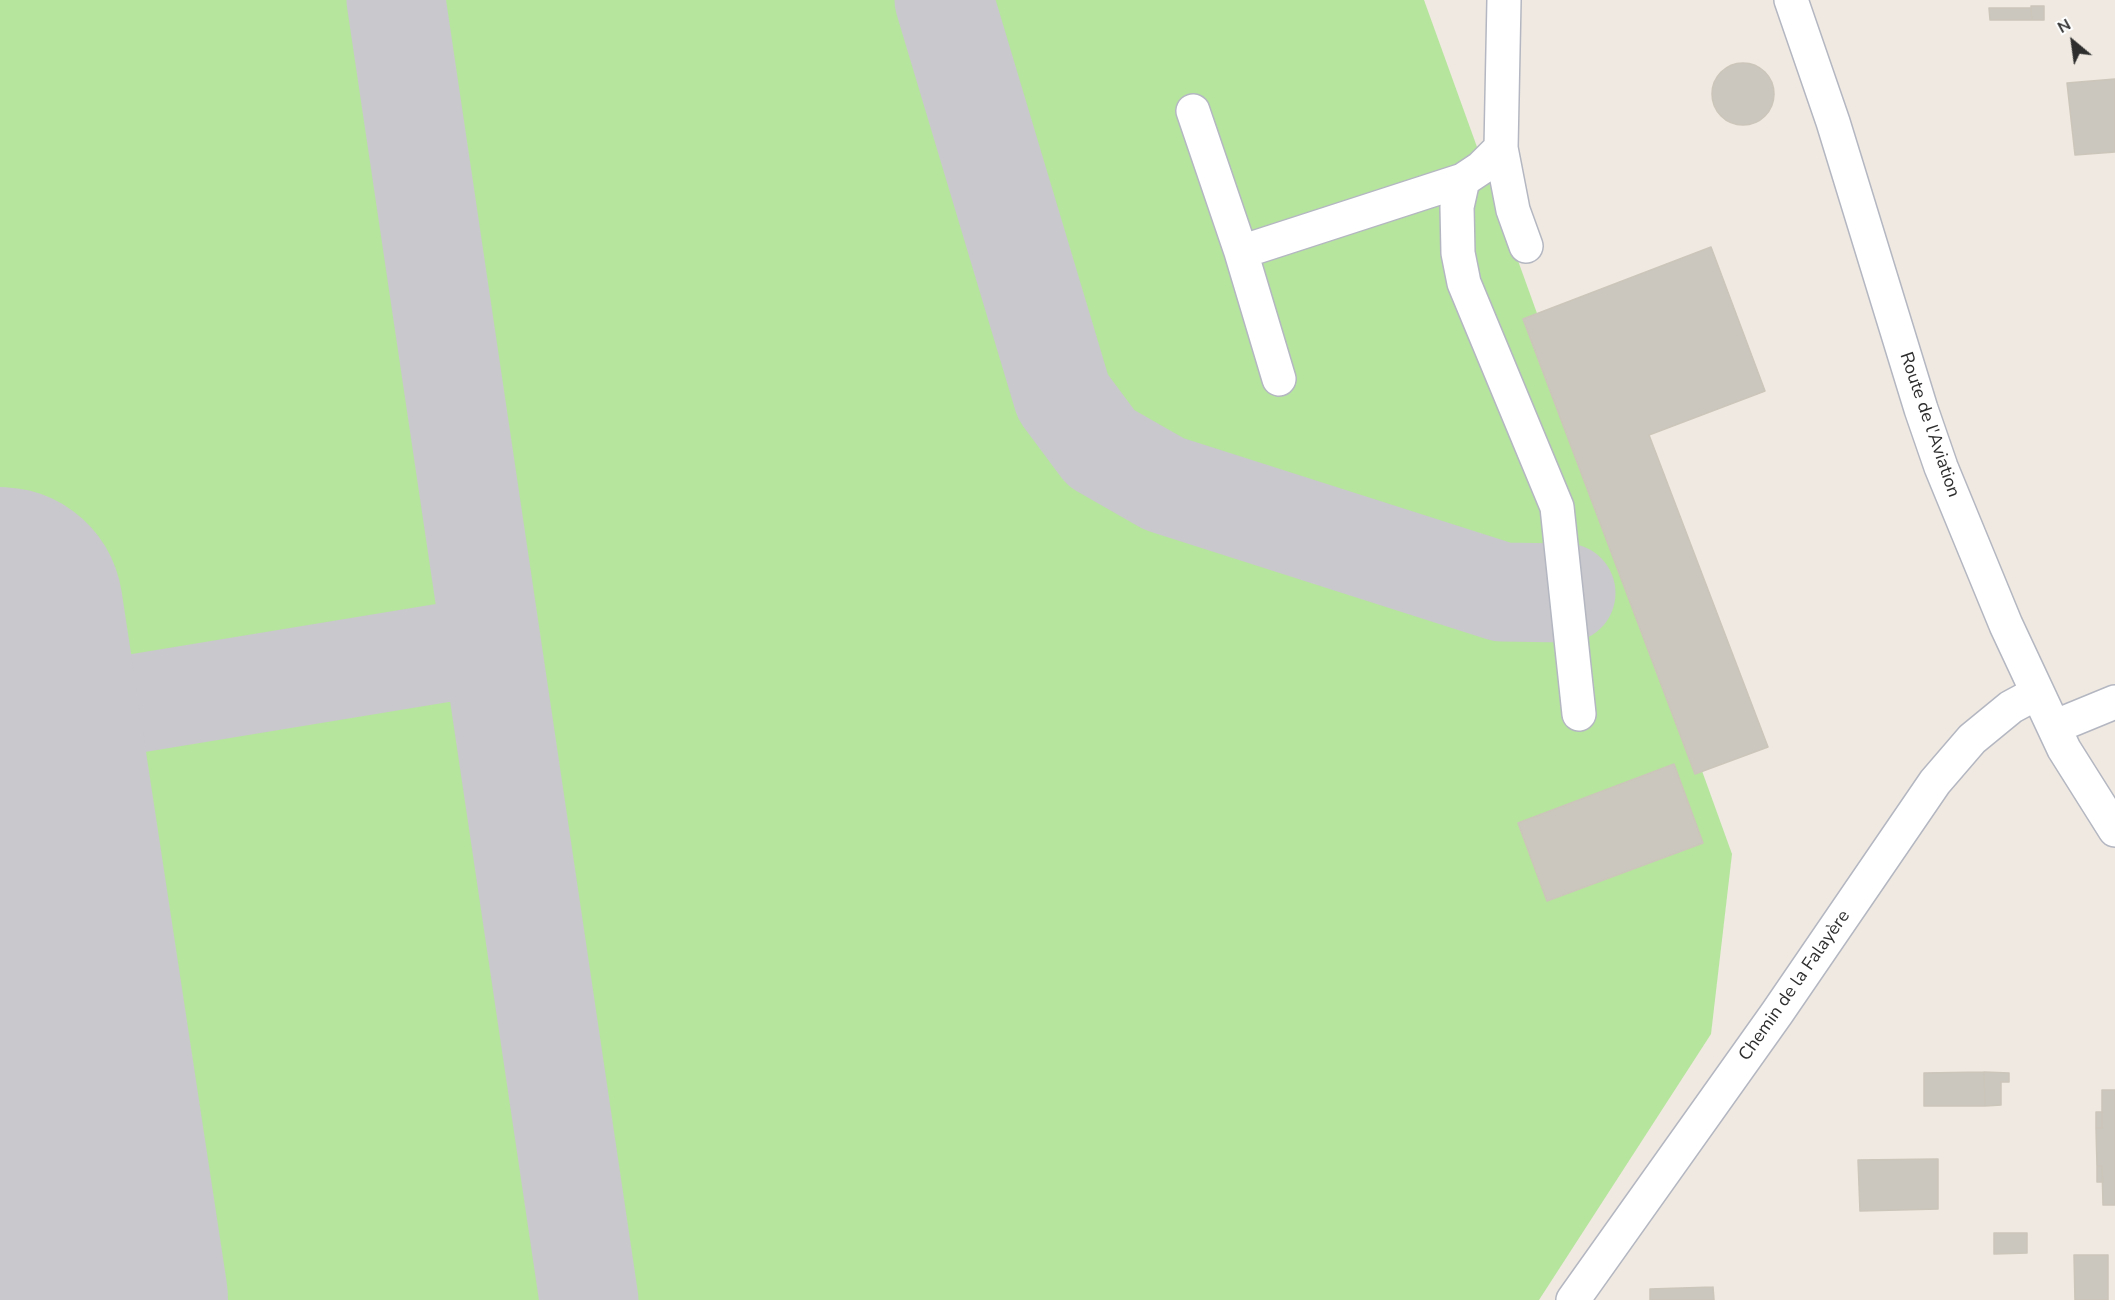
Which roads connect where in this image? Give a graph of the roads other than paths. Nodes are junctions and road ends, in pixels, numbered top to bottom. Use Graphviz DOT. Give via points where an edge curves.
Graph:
graph roads {
  1 [pos="1504,0"];
  2 [pos="1791,0"];
  3 [pos="1193,111"];
  4 [pos="1501,148"];
  5 [pos="1463,180"];
  6 [pos="1526,246"];
  7 [pos="1240,252"];
  8 [pos="1279,379"];
  9 [pos="2037,693"];
  10 [pos="2115,702"];
  11 [pos="1579,714"];
  12 [pos="2054,727"];
  13 [pos="2115,830"];
  14 [pos="1574,1300"];
  1 -- 4 [label="street"];
  2 -- 9 [label="street, Route de l'Aviation" via="1941,467"];
  3 -- 7 [label="street"];
  4 -- 5 [label="street"];
  4 -- 6 [label="street"];
  5 -- 7 [label="street"];
  5 -- 11 [label="street" via="1457,207 1458,253 1464,283 1557,507"];
  7 -- 8 [label="street"];
  9 -- 12 [label="street, Route de l'Aviation"];
  9 -- 14 [label="street, Chemin de la Falayère" via="2011,707 1972,739 1935,782"];
  10 -- 12 [label="street"];
  12 -- 13 [label="street, Route de l'Aviation"];
}
